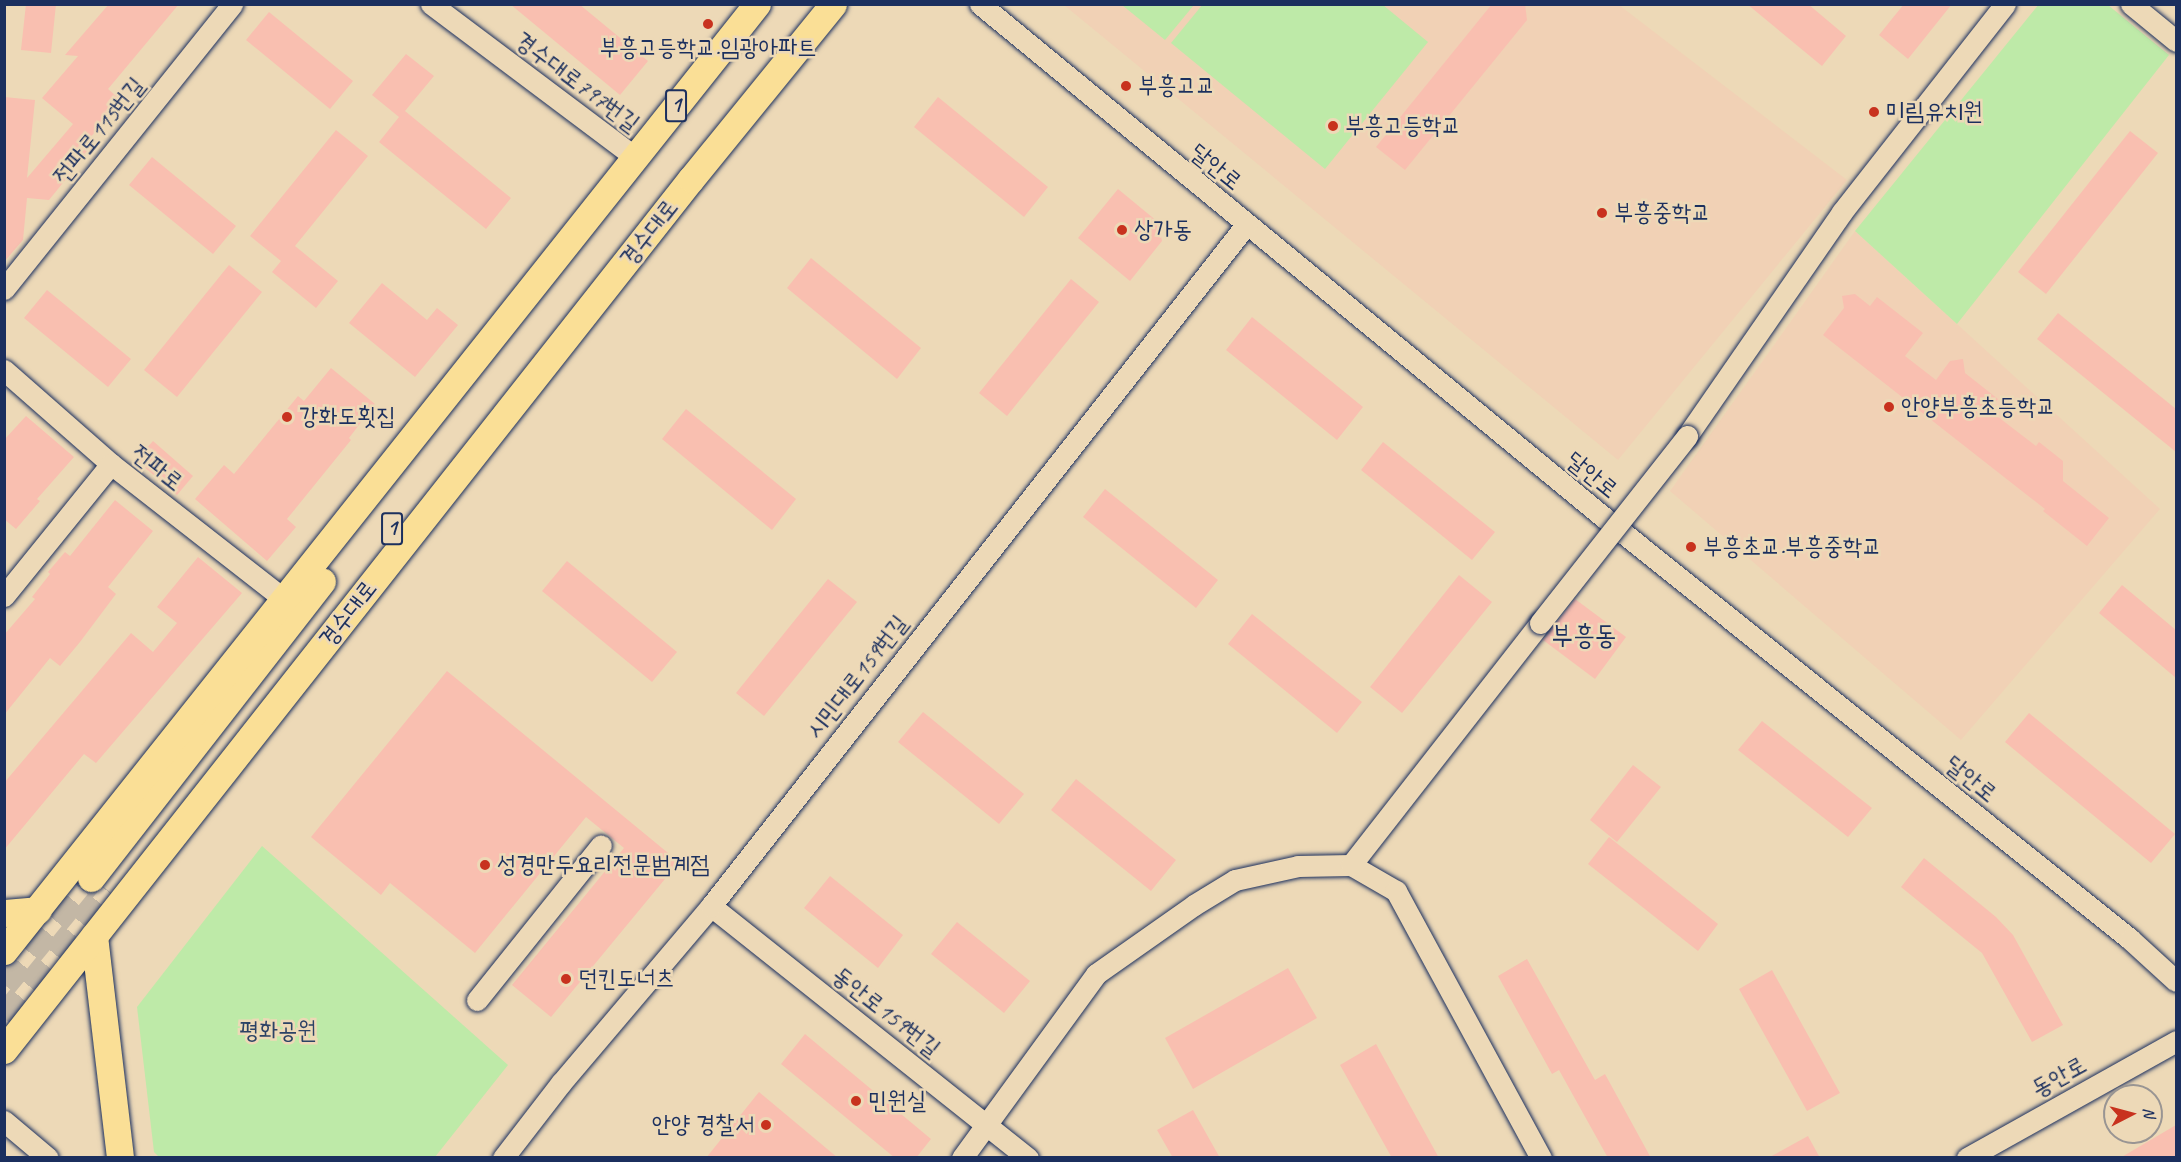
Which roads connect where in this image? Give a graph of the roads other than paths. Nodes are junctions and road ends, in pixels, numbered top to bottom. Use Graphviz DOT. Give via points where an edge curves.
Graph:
graph roads {
  1 [pos="232,4"];
  2 [pos="431,4"];
  3 [pos="757,4"];
  4 [pos="833,4"];
  5 [pos="980,4"];
  6 [pos="2005,4"];
  7 [pos="2131,4"];
  8 [pos="2176,41"];
  9 [pos="635,157"];
  10 [pos="691,179"];
  11 [pos="595,207"];
  12 [pos="1246,225"];
  13 [pos="4,289"];
  14 [pos="4,370"];
  15 [pos="111,464"];
  16 [pos="4,596"];
  17 [pos="284,599"];
  18 [pos="601,845"];
  19 [pos="1351,865"];
  20 [pos="711,906"];
  21 [pos="38,910"];
  22 [pos="4,913"];
  23 [pos="94,936"];
  24 [pos="4,951"];
  25 [pos="2176,981"];
  26 [pos="477,1000"];
  27 [pos="2176,1041"];
  28 [pos="4,1050"];
  29 [pos="4,1121"];
  30 [pos="986,1124"];
  31 [pos="48,1158"];
  32 [pos="120,1158"];
  33 [pos="503,1158"];
  34 [pos="962,1158"];
  35 [pos="1028,1158"];
  36 [pos="1541,1158"];
  37 [pos="1967,1158"];
  1 -- 13 [label="street, 전파로115번길"];
  2 -- 9 [label="street, 경수대로797번길"];
  3 -- 9 [label="main road, 경수대로 / 1"];
  4 -- 10 [label="main road, 경수대로 / 1"];
  5 -- 12 [label="street, 달안로"];
  6 -- 19 [label="street, bridge" via="1842,212 1687,436"];
  7 -- 8 [label="street"];
  9 -- 11 [label="main road, 경수대로 / 1"];
  10 -- 11 [label="main road, 경수대로 / 1" via="469,431 99,884 449,417"];
  10 -- 23 [label="main road, 경수대로"];
  11 -- 17 [label="main road, 경수대로"];
  12 -- 20 [label="street, 시민대로159번길"];
  12 -- 25 [label="street, 달안로" via="2130,939"];
  14 -- 15 [label="street, 전파로"];
  15 -- 16 [label="street"];
  15 -- 17 [label="street, 전파로"];
  17 -- 21 [label="main road, 경수대로"];
  18 -- 26 [label="street"];
  19 -- 30 [label="street" via="1298,866 1235,880 1096,974"];
  19 -- 36 [label="street" via="1396,891"];
  20 -- 30 [label="street, 동안로159번길"];
  20 -- 33 [label="street, 시민대로159번길" via="561,1083"];
  21 -- 22 [label="main road"];
  21 -- 24 [label="main road, 경수대로"];
  23 -- 28 [label="main road, 경수대로"];
  23 -- 32 [label="main road"];
  27 -- 37 [label="street, 동안로"];
  29 -- 31 [label="street"];
  30 -- 34 [label="street"];
  30 -- 35 [label="street, 동안로159번길"];
}
